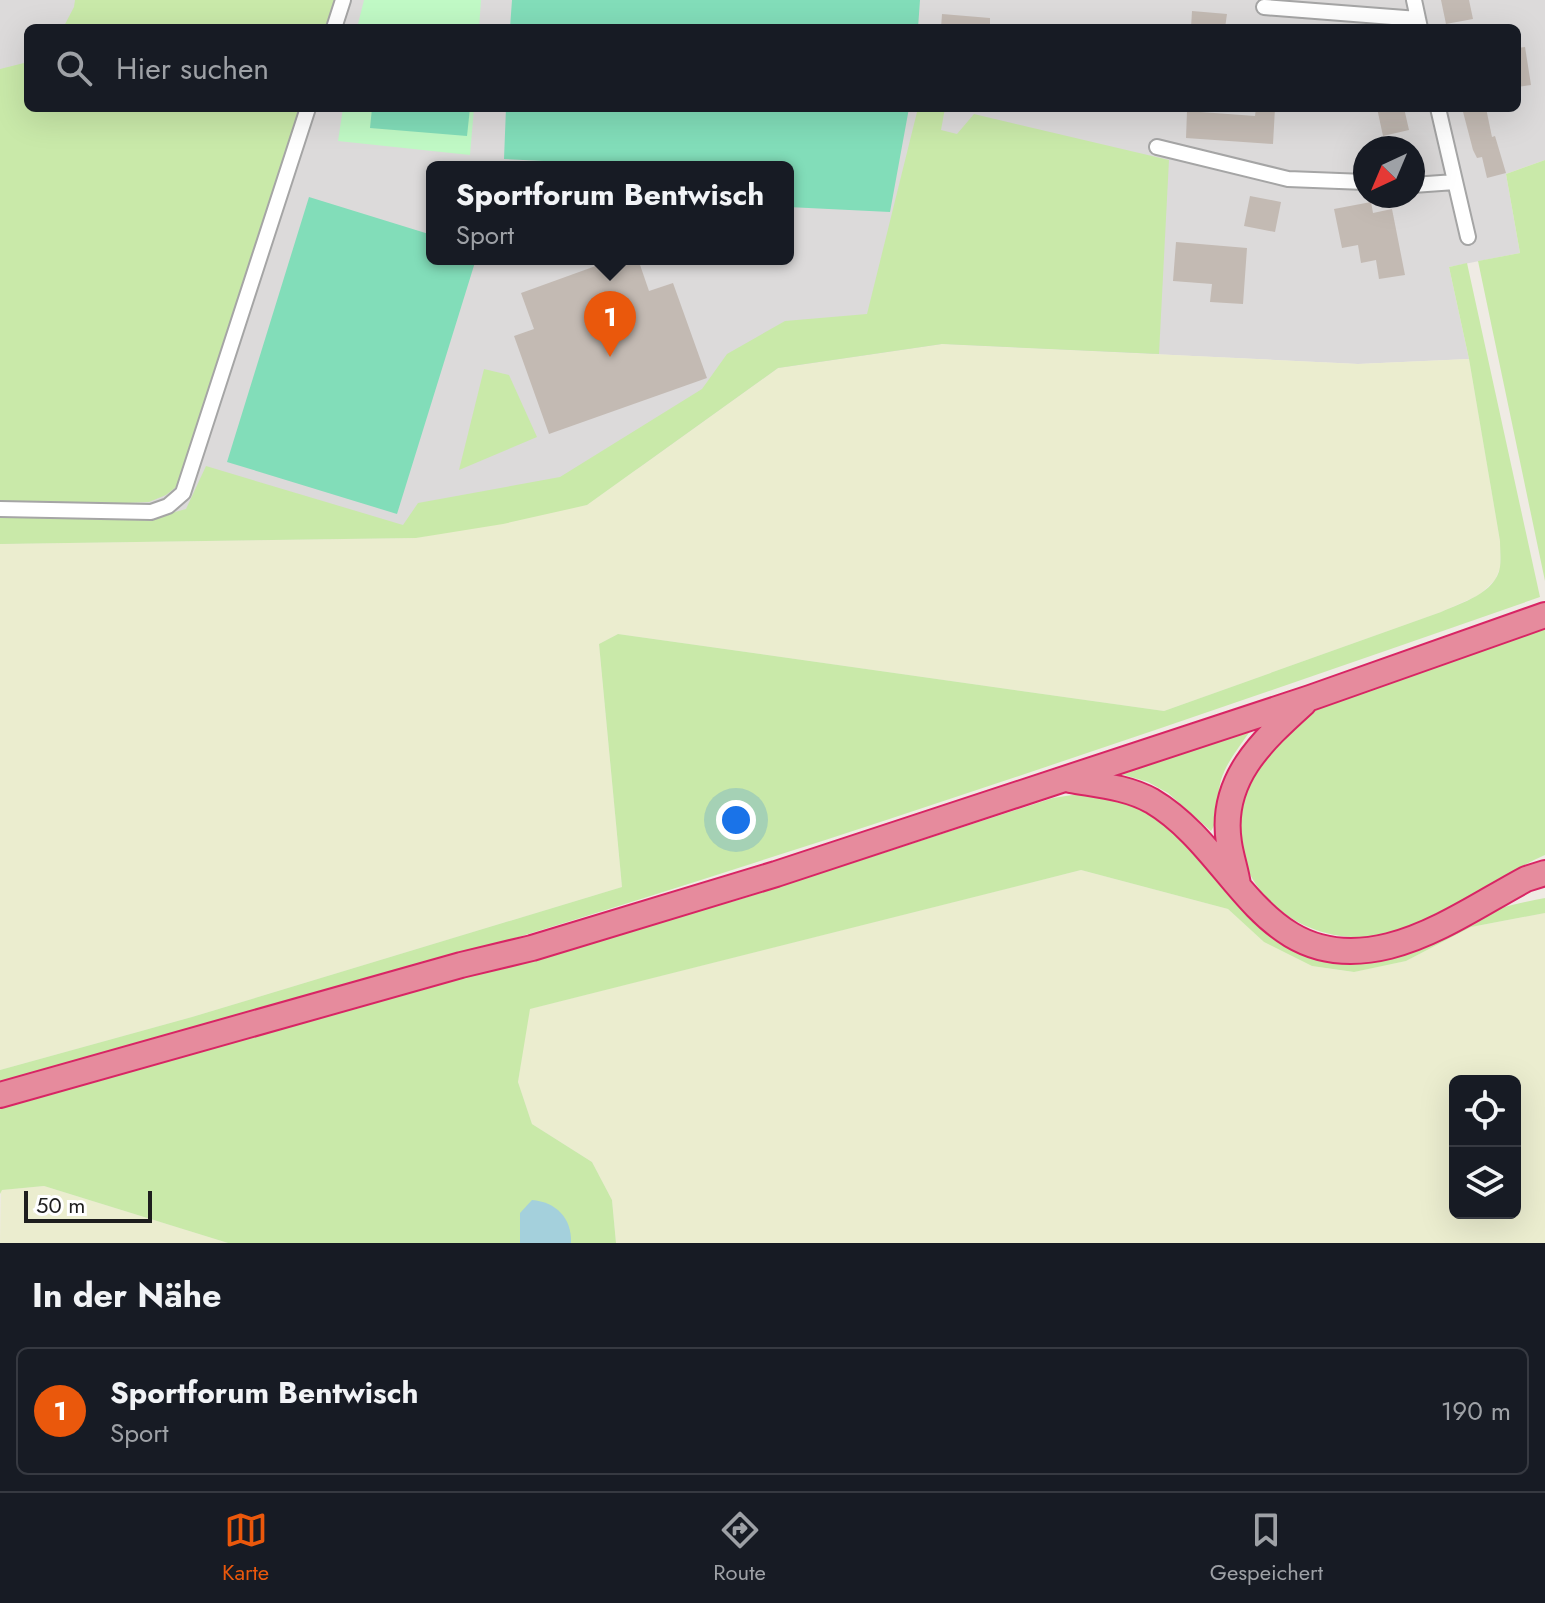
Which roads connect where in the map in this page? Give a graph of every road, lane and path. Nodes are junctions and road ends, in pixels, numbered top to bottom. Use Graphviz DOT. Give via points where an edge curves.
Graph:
graph roads {
  1 [pos="343,0"];
  2 [pos="1414,0"];
  3 [pos="1264,7"];
  4 [pos="1419,23"];
  5 [pos="335,24"];
  6 [pos="307,112"];
  7 [pos="1439,112"];
  8 [pos="1157,147"];
  9 [pos="1353,182"];
  10 [pos="1455,182"];
  11 [pos="1425,184"];
  12 [pos="1468,237"];
  13 [pos="0,509"];
  14 [pos="1545,598"];
  15 [pos="1545,615"];
  16 [pos="1310,698"];
  17 [pos="1067,779"];
  18 [pos="1539,879"];
  19 [pos="1239,888"];
  20 [pos="461,965"];
  21 [pos="0,1095"];
  1 -- 5 [label="street"];
  2 -- 4 [label="street"];
  3 -- 4 [label="street"];
  6 -- 13 [label="street" via="183,493 151,512"];
  7 -- 10 [label="street"];
  8 -- 9 [label="street" via="1288,179"];
  10 -- 11 [label="street"];
  10 -- 12 [label="street"];
  14 -- 20 [label="highway" via="1039,777"];
  15 -- 16 [label="highway"];
  16 -- 17 [label="highway"];
  16 -- 19 [label="highway" via="1262,742 1232,792 1229,843"];
  17 -- 19 [label="highway" via="1126,790 1152,802 1182,824"];
  17 -- 20 [label="highway" via="762,879"];
  18 -- 19 [label="highway" via="1419,936 1347,951 1299,939 1277,926"];
  20 -- 21 [label="highway"];
}
